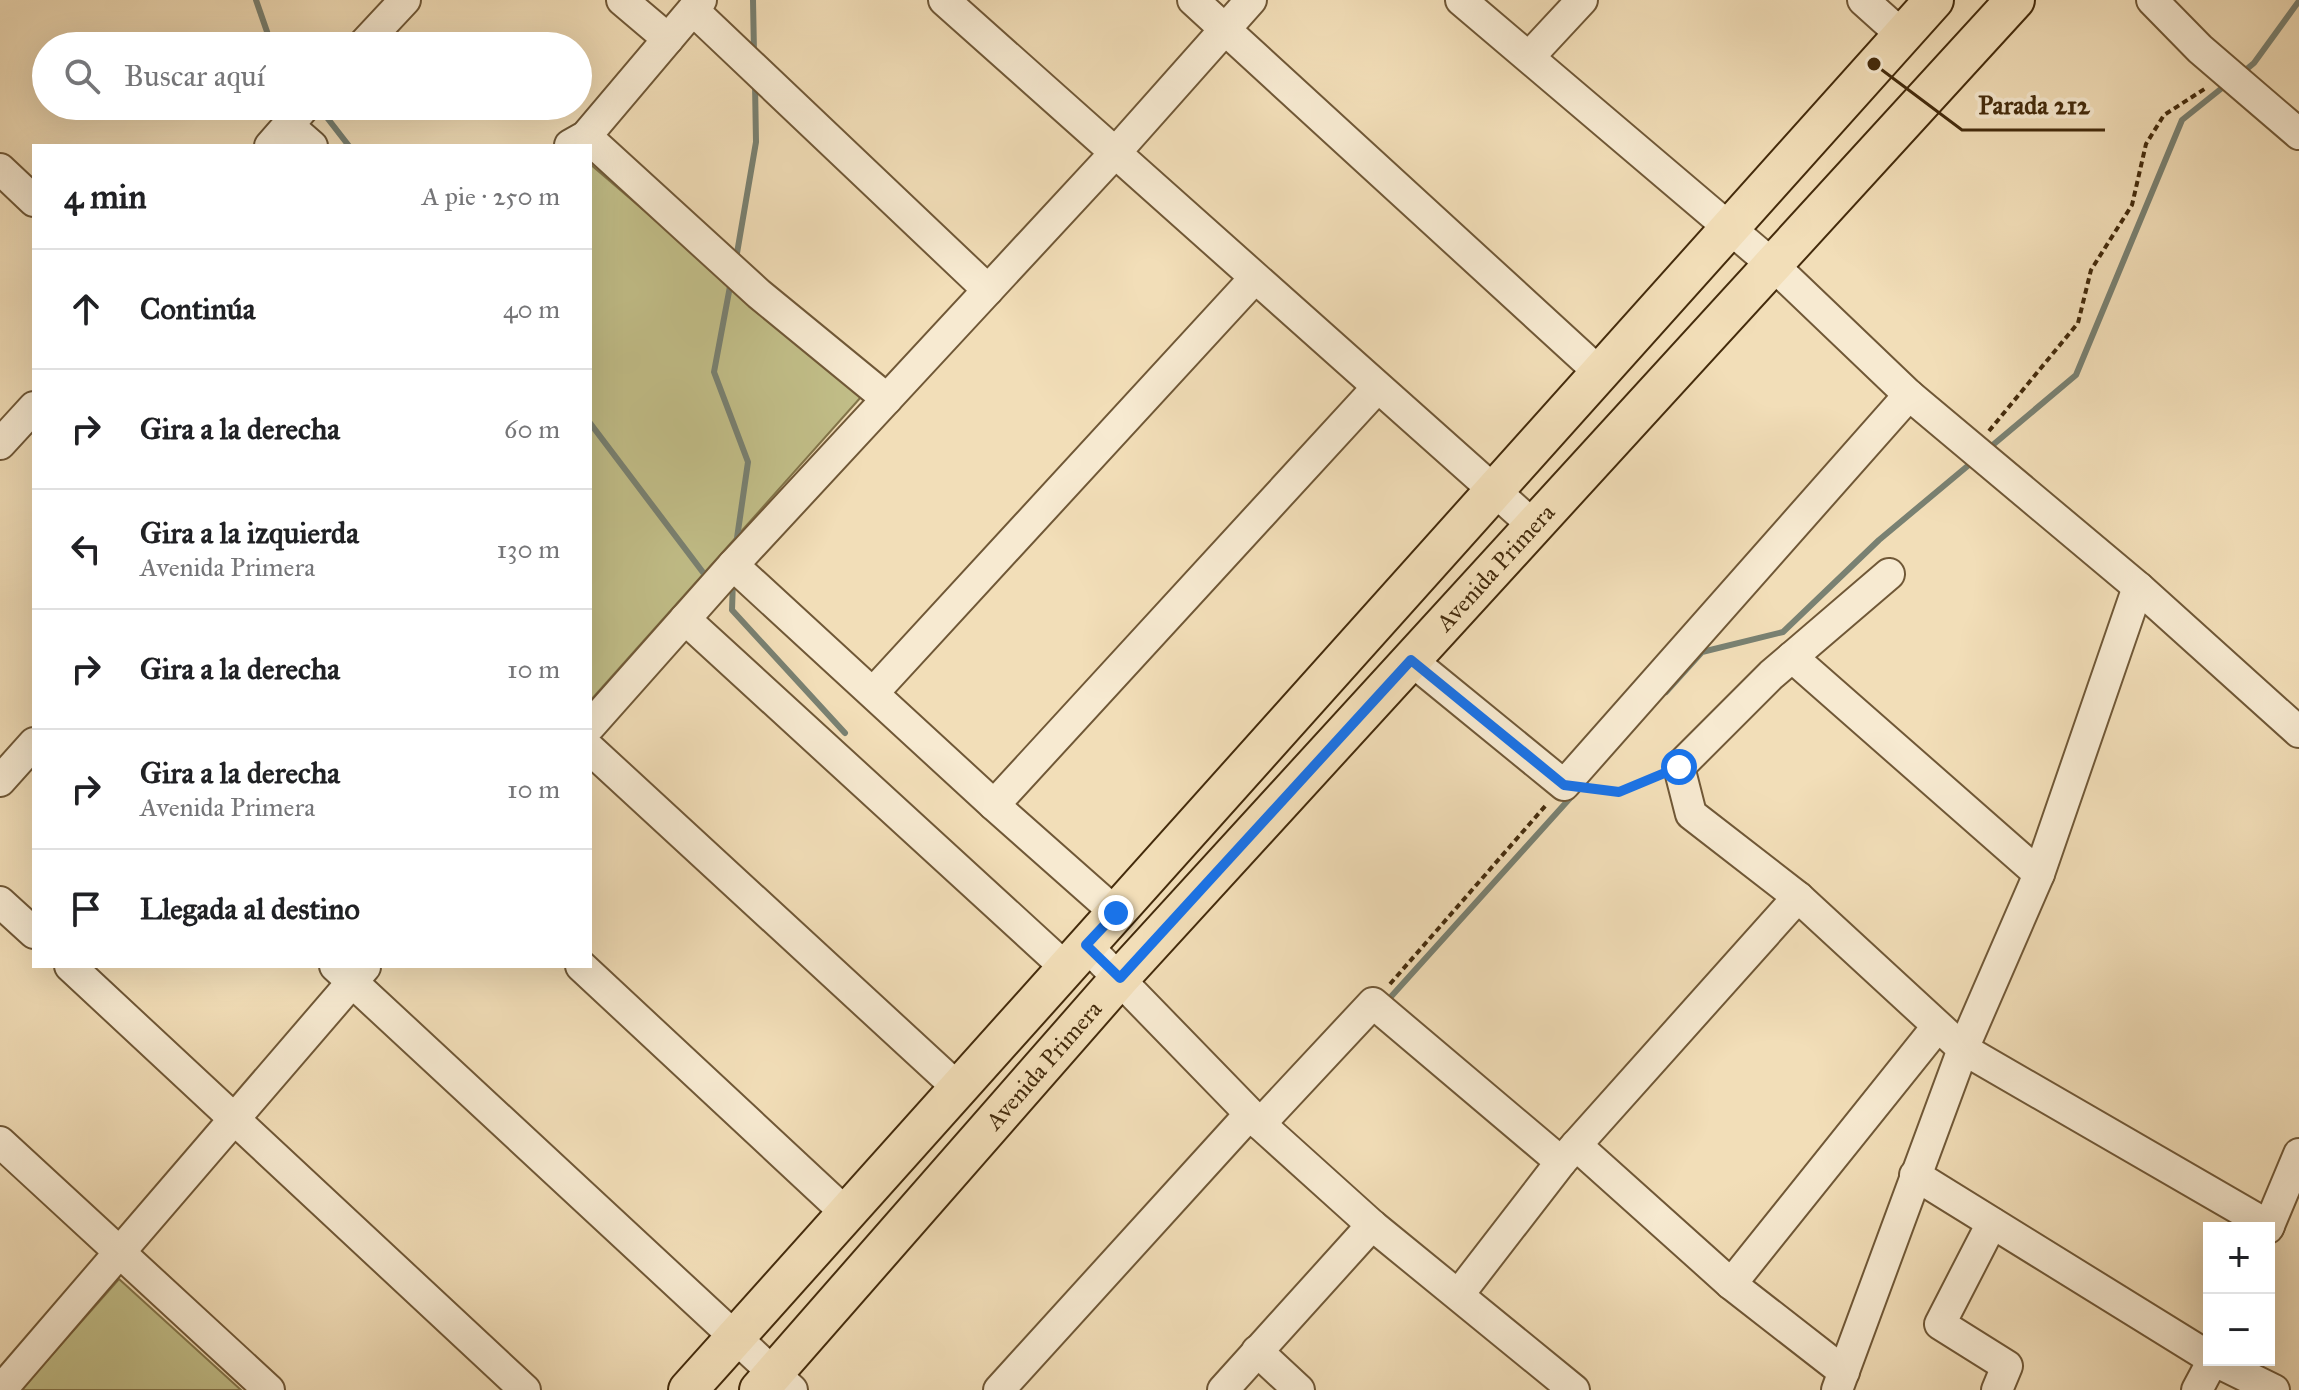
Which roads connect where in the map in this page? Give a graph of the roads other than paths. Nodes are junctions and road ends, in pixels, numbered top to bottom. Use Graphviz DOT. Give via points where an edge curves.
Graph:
graph roads {
  1 [pos="405,0"];
  2 [pos="622,0"];
  3 [pos="944,0"];
  4 [pos="1193,0"];
  5 [pos="1251,0"];
  6 [pos="1461,0"];
  7 [pos="1582,0"];
  8 [pos="1863,0"];
  9 [pos="1934,0"];
  10 [pos="2015,0"];
  11 [pos="2152,0"];
  12 [pos="697,5"];
  13 [pos="1224,29"];
  14 [pos="375,32"];
  15 [pos="1902,35"];
  16 [pos="668,39"];
  17 [pos="1529,57"];
  18 [pos="288,126"];
  19 [pos="2299,134"];
  20 [pos="577,141"];
  21 [pos="310,144"];
  22 [pos="1115,153"];
  23 [pos="592,154"];
  24 [pos="0,169"];
  25 [pos="32,199"];
  26 [pos="1728,229"];
  27 [pos="1773,265"];
  28 [pos="1254,279"];
  29 [pos="988,290"];
  30 [pos="1600,373"];
  31 [pos="1377,388"];
  32 [pos="1909,395"];
  33 [pos="887,399"];
  34 [pos="32,409"];
  35 [pos="0,444"];
  36 [pos="1495,489"];
  37 [pos="1534,526"];
  38 [pos="733,565"];
  39 [pos="1889,574"];
  40 [pos="2138,587"];
  41 [pos="685,619"];
  42 [pos="1792,657"];
  43 [pos="1411,660"];
  44 [pos="873,693"];
  45 [pos="592,724"];
  46 [pos="2299,732"];
  47 [pos="32,745"];
  48 [pos="592,751"];
  49 [pos="0,781"];
  50 [pos="994,805"];
  51 [pos="2039,874"];
  52 [pos="1798,897"];
  53 [pos="0,902"];
  54 [pos="1116,913"];
  55 [pos="32,931"];
  56 [pos="1076,957"];
  57 [pos="72,968"];
  58 [pos="583,968"];
  59 [pos="351,971"];
  60 [pos="1120,978"];
  61 [pos="1937,1027"];
  62 [pos="1963,1049"];
  63 [pos="958,1088"];
  64 [pos="235,1117"];
  65 [pos="1255,1119"];
  66 [pos="0,1142"];
  67 [pos="1568,1154"];
  68 [pos="2299,1154"];
  69 [pos="1915,1175"];
  70 [pos="846,1213"];
  71 [pos="2260,1222"];
  72 [pos="2271,1222"];
  73 [pos="1992,1223"];
  74 [pos="1372,1225"];
  75 [pos="117,1251"];
  76 [pos="1731,1284"];
  77 [pos="1459,1294"];
  78 [pos="733,1339"];
  79 [pos="1257,1351"];
  80 [pos="2203,1353"];
  81 [pos="1840,1381"];
  82 [pos="774,1385"];
  83 [pos="1,1390"];
  84 [pos="269,1390"];
  85 [pos="525,1390"];
  86 [pos="688,1390"];
  87 [pos="999,1390"];
  88 [pos="1223,1390"];
  89 [pos="1299,1390"];
  90 [pos="1574,1390"];
  91 [pos="1997,1390"];
  92 [pos="2197,1390"];
  93 [pos="2274,1390"];
  1 -- 14 [label="street"];
  2 -- 16 [label="street"];
  3 -- 22 [label="street"];
  4 -- 13 [label="street"];
  5 -- 13 [label="street"];
  6 -- 17 [label="street"];
  7 -- 17 [label="street"];
  8 -- 15 [label="street"];
  9 -- 15 [label="main road, Avenida Primera"];
  10 -- 27 [label="main road, Avenida Primera"];
  11 -- 19 [label="street"];
  12 -- 16 [label="street"];
  12 -- 29 [label="street"];
  13 -- 22 [label="street"];
  13 -- 30 [label="street"];
  15 -- 26 [label="main road, Avenida Primera"];
  16 -- 20 [label="street"];
  17 -- 26 [label="street"];
  18 -- 21 [label="street"];
  22 -- 28 [label="street"];
  22 -- 29 [label="street"];
  23 -- 33 [label="street"];
  24 -- 25 [label="street"];
  26 -- 27 [label="street"];
  26 -- 30 [label="main road, Avenida Primera"];
  27 -- 32 [label="street"];
  27 -- 37 [label="main road, Avenida Primera"];
  28 -- 31 [label="street"];
  28 -- 44 [label="street"];
  29 -- 33 [label="street"];
  30 -- 36 [label="main road, Avenida Primera"];
  31 -- 36 [label="street"];
  31 -- 50 [label="street"];
  32 -- 40 [label="street"];
  32 -- 43 [label="street" via="1564,785"];
  33 -- 38 [label="street"];
  34 -- 35 [label="street"];
  36 -- 37 [label="street"];
  36 -- 54 [label="main road, Avenida Primera"];
  37 -- 43 [label="main road, Avenida Primera"];
  38 -- 41 [label="street"];
  38 -- 44 [label="street"];
  39 -- 42 [label="street"];
  40 -- 46 [label="street"];
  40 -- 51 [label="street"];
  41 -- 45 [label="street"];
  41 -- 56 [label="street"];
  42 -- 51 [label="street"];
  42 -- 52 [label="street" via="1679,767 1691,814"];
  43 -- 60 [label="main road, Avenida Primera"];
  44 -- 50 [label="street"];
  47 -- 49 [label="street"];
  48 -- 63 [label="street"];
  50 -- 54 [label="street"];
  51 -- 62 [label="street"];
  52 -- 61 [label="street"];
  52 -- 67 [label="street"];
  53 -- 55 [label="street"];
  54 -- 56 [label="main road, Avenida Primera"];
  56 -- 60 [label="street"];
  56 -- 63 [label="main road, Avenida Primera"];
  57 -- 64 [label="street"];
  58 -- 70 [label="street"];
  59 -- 64 [label="street"];
  59 -- 78 [label="street"];
  60 -- 65 [label="street"];
  60 -- 82 [label="main road, Avenida Primera"];
  61 -- 62 [label="street"];
  61 -- 76 [label="street"];
  62 -- 69 [label="street"];
  62 -- 71 [label="street"];
  63 -- 70 [label="main road, Avenida Primera"];
  64 -- 75 [label="street"];
  64 -- 85 [label="street"];
  65 -- 67 [label="street" via="1373,1003"];
  65 -- 74 [label="street"];
  65 -- 87 [label="street"];
  66 -- 75 [label="street"];
  67 -- 76 [label="street"];
  67 -- 77 [label="street"];
  68 -- 72 [label="street"];
  69 -- 73 [label="street"];
  69 -- 81 [label="street"];
  70 -- 78 [label="main road, Avenida Primera"];
  73 -- 80 [label="street"];
  73 -- 91 [label="street" via="1940,1324 2007,1366"];
  74 -- 77 [label="street"];
  74 -- 79 [label="street"];
  75 -- 83 [label="street"];
  75 -- 84 [label="street"];
  76 -- 81 [label="street"];
  77 -- 90 [label="street"];
  78 -- 82 [label="street"];
  78 -- 86 [label="main road, Avenida Primera"];
  79 -- 88 [label="street"];
  79 -- 89 [label="street"];
  92 -- 93 [label="street" via="2213,1360"];
}
